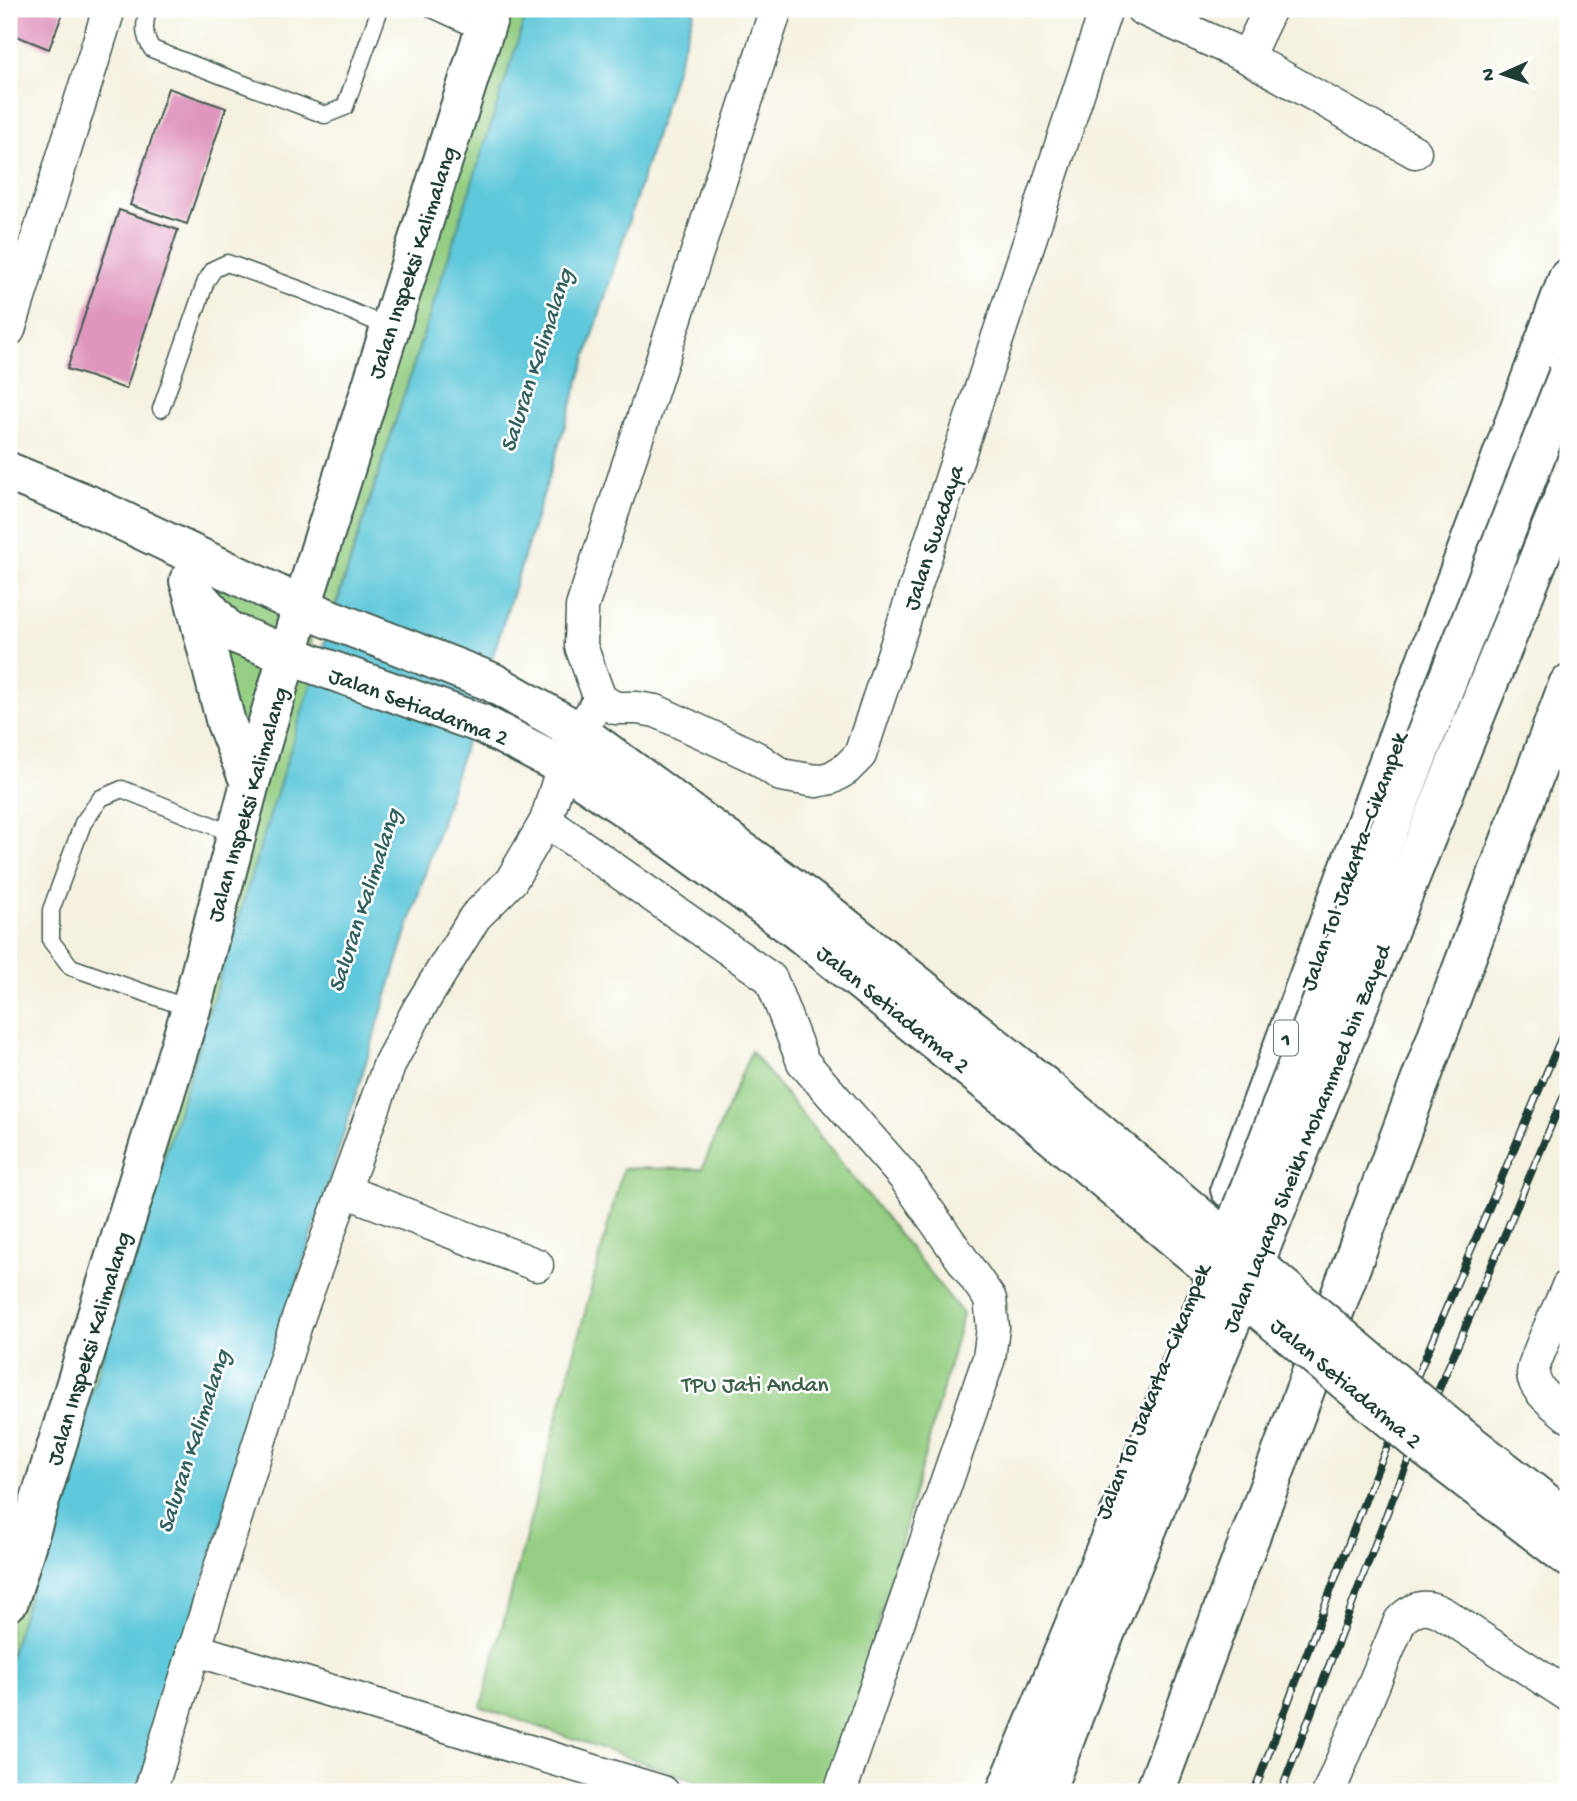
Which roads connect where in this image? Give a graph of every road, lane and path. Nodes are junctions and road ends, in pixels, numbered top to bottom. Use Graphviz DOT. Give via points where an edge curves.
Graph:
graph roads {
  1 [pos="109,9"];
  2 [pos="148,9"];
  3 [pos="380,9"];
  4 [pos="432,9"];
  5 [pos="776,9"];
  6 [pos="1106,9"];
  7 [pos="1142,9"];
  8 [pos="1270,9"];
  9 [pos="487,21"];
  10 [pos="1247,57"];
  11 [pos="1415,152"];
  12 [pos="1568,278"];
  13 [pos="390,328"];
  14 [pos="9,330"];
  15 [pos="1568,374"];
  16 [pos="161,409"];
  17 [pos="9,472"];
  18 [pos="1568,486"];
  19 [pos="179,549"];
  20 [pos="192,590"];
  21 [pos="314,611"];
  22 [pos="300,660"];
  23 [pos="1568,685"];
  24 [pos="600,699"];
  25 [pos="571,749"];
  26 [pos="250,783"];
  27 [pos="546,821"];
  28 [pos="236,835"];
  29 [pos="191,1009"];
  30 [pos="345,1191"];
  31 [pos="537,1265"];
  32 [pos="1568,1286"];
  33 [pos="1568,1416"];
  34 [pos="1434,1436"];
  35 [pos="1568,1520"];
  36 [pos="1568,1557"];
  37 [pos="9,1601"];
  38 [pos="193,1649"];
  39 [pos="1568,1695"];
  40 [pos="150,1792"];
  41 [pos="663,1792"];
  42 [pos="840,1792"];
  43 [pos="990,1792"];
  44 [pos="1006,1792"];
  45 [pos="1045,1792"];
  46 [pos="1154,1792"];
  47 [pos="1329,1792"];
  1 -- 14 [label="street"];
  2 -- 3 [label="lane" via="145,38 152,49 325,115 345,107"];
  4 -- 9 [label="lane"];
  5 -- 24 [label="street" via="582,607 581,646"];
  6 -- 24 [label="street, Jalan Swadaya" via="860,755 831,778 816,781 781,775 755,757 656,711 615,708"];
  7 -- 10 [label="street"];
  8 -- 10 [label="street"];
  9 -- 13 [label="main road, Jalan Inspeksi Kalimalang"];
  10 -- 11 [label="street"];
  12 -- 43 [label="main road, Jalan Tol Jakarta–Cikampek / 1" via="1175,1336"];
  13 -- 16 [label="lane" via="227,263 214,269 206,281"];
  13 -- 21 [label="main road, Jalan Inspeksi Kalimalang"];
  15 -- 44 [label="main road, Jalan Layang Sheikh Mohammed bin Zayed / 1, bridge" via="1182,1363"];
  17 -- 19 [label="main road, Jalan Setiadarma 2"];
  18 -- 45 [label="main road, Jalan Layang Sheikh Mohammed bin Zayed, bridge"];
  19 -- 20 [label="main road, Jalan Setiadarma 2"];
  19 -- 21 [label="main road, Jalan Setiadarma 2"];
  20 -- 22 [label="main road, Jalan Setiadarma 2" via="228,631"];
  20 -- 26 [label="main road" via="226,723"];
  21 -- 22 [label="main road, Jalan Inspeksi Kalimalang"];
  21 -- 25 [label="main road, Jalan Setiadarma 2" via="492,682"];
  22 -- 25 [label="main road, Jalan Setiadarma 2" via="482,724"];
  22 -- 26 [label="main road, Jalan Inspeksi Kalimalang"];
  23 -- 46 [label="main road"];
  24 -- 25 [label="street"];
  25 -- 27 [label="street"];
  25 -- 34 [label="main road, Jalan Setiadarma 2, bridge" via="826,912 1034,1099"];
  26 -- 28 [label="main road, Jalan Inspeksi Kalimalang"];
  27 -- 30 [label="street" via="511,881 475,917 418,1010 390,1063"];
  27 -- 42 [label="street" via="771,979 803,1062 905,1178 990,1298 989,1358"];
  28 -- 29 [label="main road, Jalan Inspeksi Kalimalang"];
  28 -- 29 [label="lane" via="122,789 101,798 83,823 51,910 51,941 71,967"];
  29 -- 37 [label="main road, Jalan Inspeksi Kalimalang"];
  30 -- 31 [label="street"];
  30 -- 38 [label="street" via="297,1321"];
  32 -- 33 [label="street" via="1534,1362 1533,1376"];
  34 -- 35 [label="main road, Jalan Setiadarma 2"];
  34 -- 36 [label="main road, Jalan Setiadarma 2"];
  38 -- 40 [label="street"];
  38 -- 41 [label="street"];
  39 -- 47 [label="street" via="1434,1608 1409,1611 1401,1620"];
}
